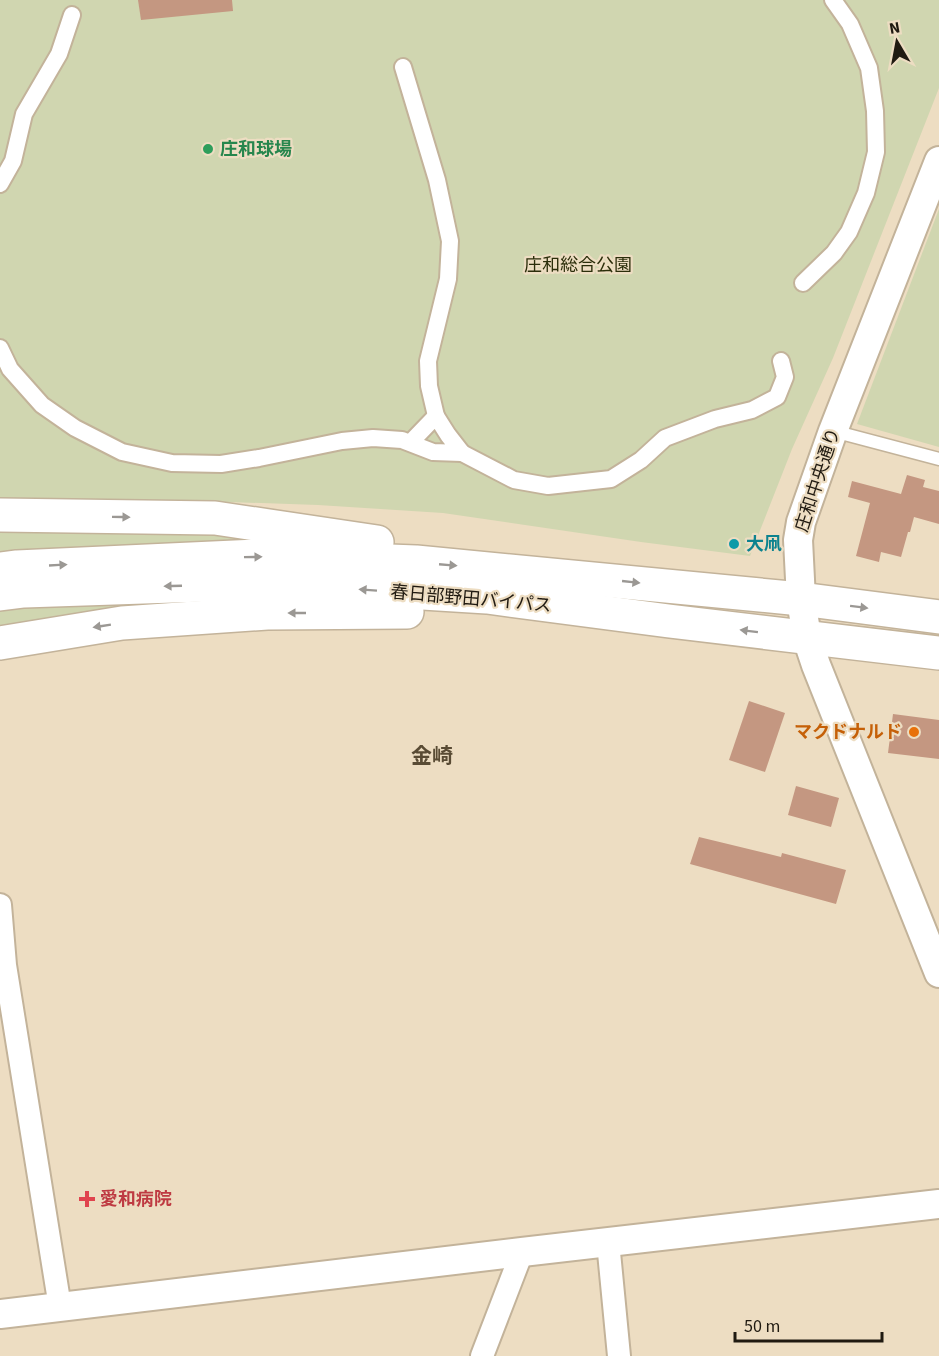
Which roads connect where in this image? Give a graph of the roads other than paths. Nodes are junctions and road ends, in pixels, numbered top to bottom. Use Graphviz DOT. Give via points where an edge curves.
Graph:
graph roads {
  1 [pos="833,0"];
  2 [pos="72,15"];
  3 [pos="403,67"];
  4 [pos="939,161"];
  5 [pos="0,184"];
  6 [pos="803,283"];
  7 [pos="0,348"];
  8 [pos="781,361"];
  9 [pos="436,416"];
  10 [pos="833,431"];
  11 [pos="410,443"];
  12 [pos="462,453"];
  13 [pos="939,459"];
  14 [pos="0,516"];
  15 [pos="416,562"];
  16 [pos="0,569"];
  17 [pos="0,594"];
  18 [pos="801,599"];
  19 [pos="939,617"];
  20 [pos="669,621"];
  21 [pos="807,638"];
  22 [pos="0,643"];
  23 [pos="939,653"];
  24 [pos="0,905"];
  25 [pos="939,973"];
  26 [pos="939,1204"];
  27 [pos="608,1242"];
  28 [pos="522,1252"];
  29 [pos="60,1307"];
  30 [pos="0,1314"];
  31 [pos="482,1356"];
  32 [pos="619,1356"];
  1 -- 6 [label="street" via="850,24 869,68 876,152 866,193 849,232"];
  2 -- 5 [label="street" via="58,54 24,114 13,161"];
  3 -- 9 [label="street" via="450,241 448,279 428,361"];
  4 -- 10 [label="street, 庄和中央通り"];
  7 -- 11 [label="street" via="10,369 42,405 75,428 122,452 172,464 221,464 373,438"];
  8 -- 12 [label="street" via="785,377 777,397 752,410 665,438 641,460 611,479 548,486 514,480"];
  9 -- 11 [label="street"];
  9 -- 12 [label="street"];
  10 -- 13 [label="lane"];
  10 -- 18 [label="street, 庄和中央通り" via="801,522"];
  11 -- 12 [label="street" via="433,452"];
  14 -- 15 [label="highway, one-way" via="215,518 386,544"];
  16 -- 15 [label="highway, 春日部野田バイパス, one-way" via="258,556"];
  15 -- 18 [label="highway, 春日部野田バイパス, one-way"];
  20 -- 17 [label="highway, 春日部野田バイパス, one-way" via="487,597 262,583"];
  18 -- 19 [label="highway, 春日部野田バイパス, one-way"];
  18 -- 21 [label="street, 庄和中央通り"];
  21 -- 20 [label="highway, 春日部野田バイパス, one-way"];
  20 -- 22 [label="highway, one-way" via="628,626 437,612 267,613 122,623"];
  21 -- 23 [label="highway, 春日部野田バイパス"];
  21 -- 25 [label="street, 庄和中央通り"];
  24 -- 29 [label="street" via="5,965"];
  26 -- 27 [label="street"];
  27 -- 28 [label="street"];
  27 -- 32 [label="street"];
  28 -- 29 [label="street"];
  28 -- 31 [label="street"];
  29 -- 30 [label="street"];
}
